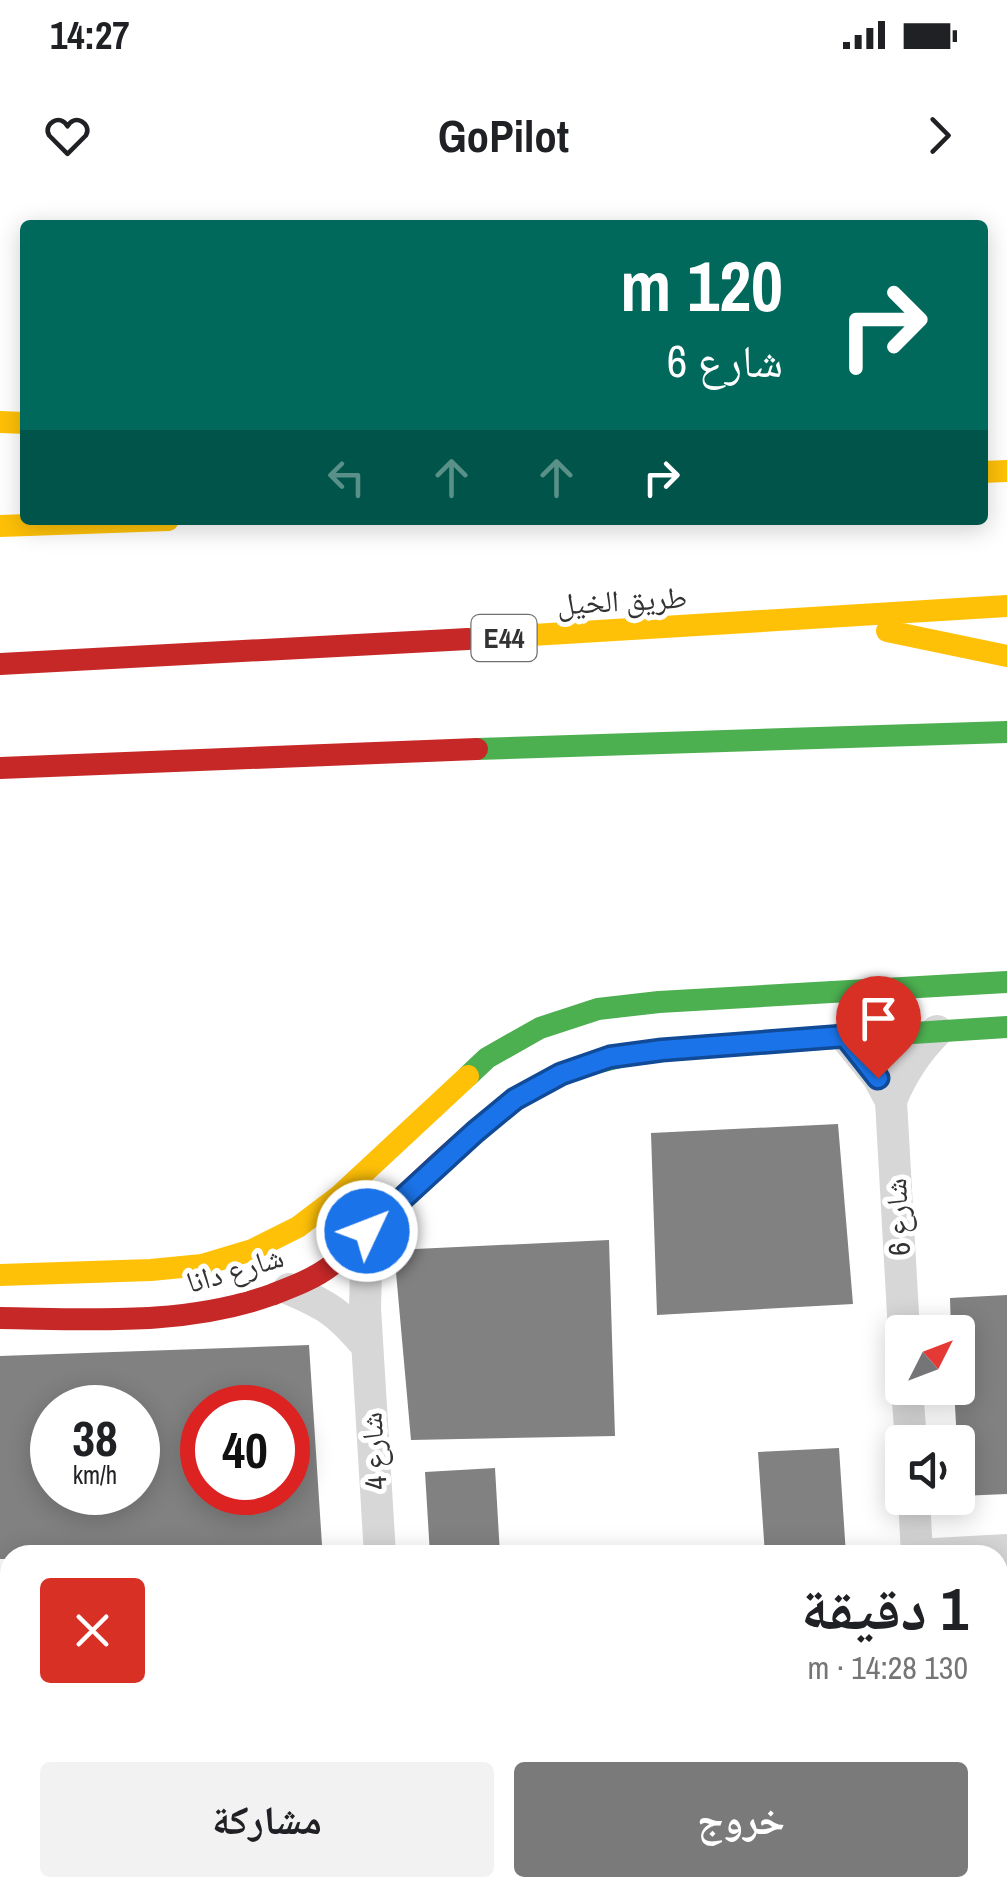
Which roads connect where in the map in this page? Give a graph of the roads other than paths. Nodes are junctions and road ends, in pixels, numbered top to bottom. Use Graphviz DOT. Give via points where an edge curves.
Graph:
graph roads {
  1 [pos="28,525"];
  2 [pos="0,526"];
  3 [pos="1007,606"];
  4 [pos="836,617"];
  5 [pos="1007,656"];
  6 [pos="0,664"];
  7 [pos="1007,732"];
  8 [pos="0,768"];
  9 [pos="1007,982"];
  10 [pos="1007,1027"];
  11 [pos="937,1030"];
  12 [pos="845,1036"];
  13 [pos="891,1101"];
  14 [pos="367,1231"];
  15 [pos="0,1274"];
  16 [pos="289,1289"];
  17 [pos="903,1315"];
  18 [pos="0,1318"];
  19 [pos="367,1346"];
  20 [pos="915,1515"];
  21 [pos="379,1545"];
  22 [pos="916,1545"];
  1 -- 2 [label="main road"];
  3 -- 4 [label="main road, طريق الخيل / E44"];
  4 -- 5 [label="main road"];
  4 -- 6 [label="main road, طريق الخيل / E44"];
  7 -- 8 [label="main road"];
  9 -- 15 [label="main road, شارع دانا" via="598,1009 540,1028 486,1058 339,1196 252,1250 202,1265 151,1270"];
  10 -- 11 [label="main road, شارع دانا"];
  11 -- 12 [label="main road, شارع دانا"];
  11 -- 13 [label="street"];
  12 -- 13 [label="street"];
  12 -- 14 [label="main road, شارع دانا" via="662,1050 610,1057 561,1074 515,1099"];
  13 -- 17 [label="street, شارع 6"];
  14 -- 16 [label="main road, شارع دانا" via="345,1256"];
  14 -- 19 [label="street, شارع 4"];
  16 -- 18 [label="main road, شارع دانا" via="194,1316"];
  16 -- 19 [label="street" via="320,1301"];
  19 -- 21 [label="street, شارع 4"];
  20 -- 22 [label="street"];
}
